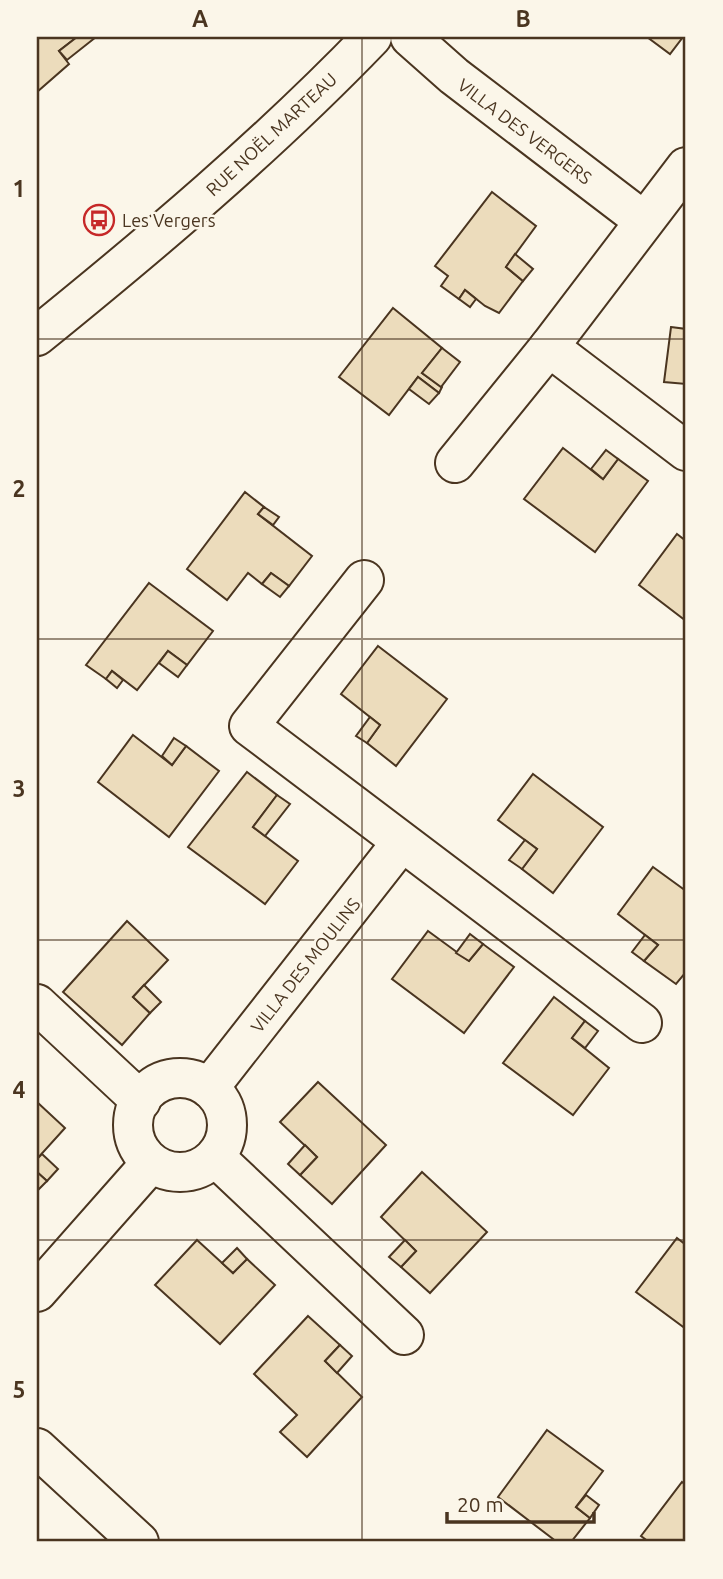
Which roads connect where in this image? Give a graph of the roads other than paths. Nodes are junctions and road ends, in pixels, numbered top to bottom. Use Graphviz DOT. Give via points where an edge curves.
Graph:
graph roads {
  1 [pos="372,37"];
  2 [pos="410,37"];
  3 [pos="686,167"];
  4 [pos="644,221"];
  5 [pos="37,336"];
  6 [pos="549,347"];
  7 [pos="686,451"];
  8 [pos="455,463"];
  9 [pos="364,580"];
  10 [pos="401,843"];
  11 [pos="37,1004"];
  12 [pos="642,1023"];
  13 [pos="209,1088"];
  14 [pos="141,1101"];
  15 [pos="215,1157"];
  16 [pos="151,1163"];
  17 [pos="37,1292"];
  18 [pos="404,1335"];
  19 [pos="37,1448"];
  20 [pos="139,1542"];
  1 -- 5 [label="street, RUE NOËL MARTEAU" via="322,89 149,246"];
  2 -- 4 [label="street, VILLA DES VERGERS"];
  3 -- 4 [label="street"];
  4 -- 6 [label="street"];
  6 -- 7 [label="street"];
  6 -- 8 [label="street"];
  9 -- 10 [label="street" via="249,726"];
  10 -- 12 [label="street"];
  10 -- 13 [label="street, VILLA DES MOULINS"];
  11 -- 14 [label="street"];
  13 -- 14 [label="street" via="177,1078 150,1090"];
  13 -- 15 [label="street" via="225,1109 227,1125 225,1141"];
  14 -- 16 [label="street" via="134,1132"];
  15 -- 16 [label="street" via="195,1170 178,1173"];
  15 -- 18 [label="street"];
  16 -- 17 [label="street"];
  19 -- 20 [label="street"];
}
